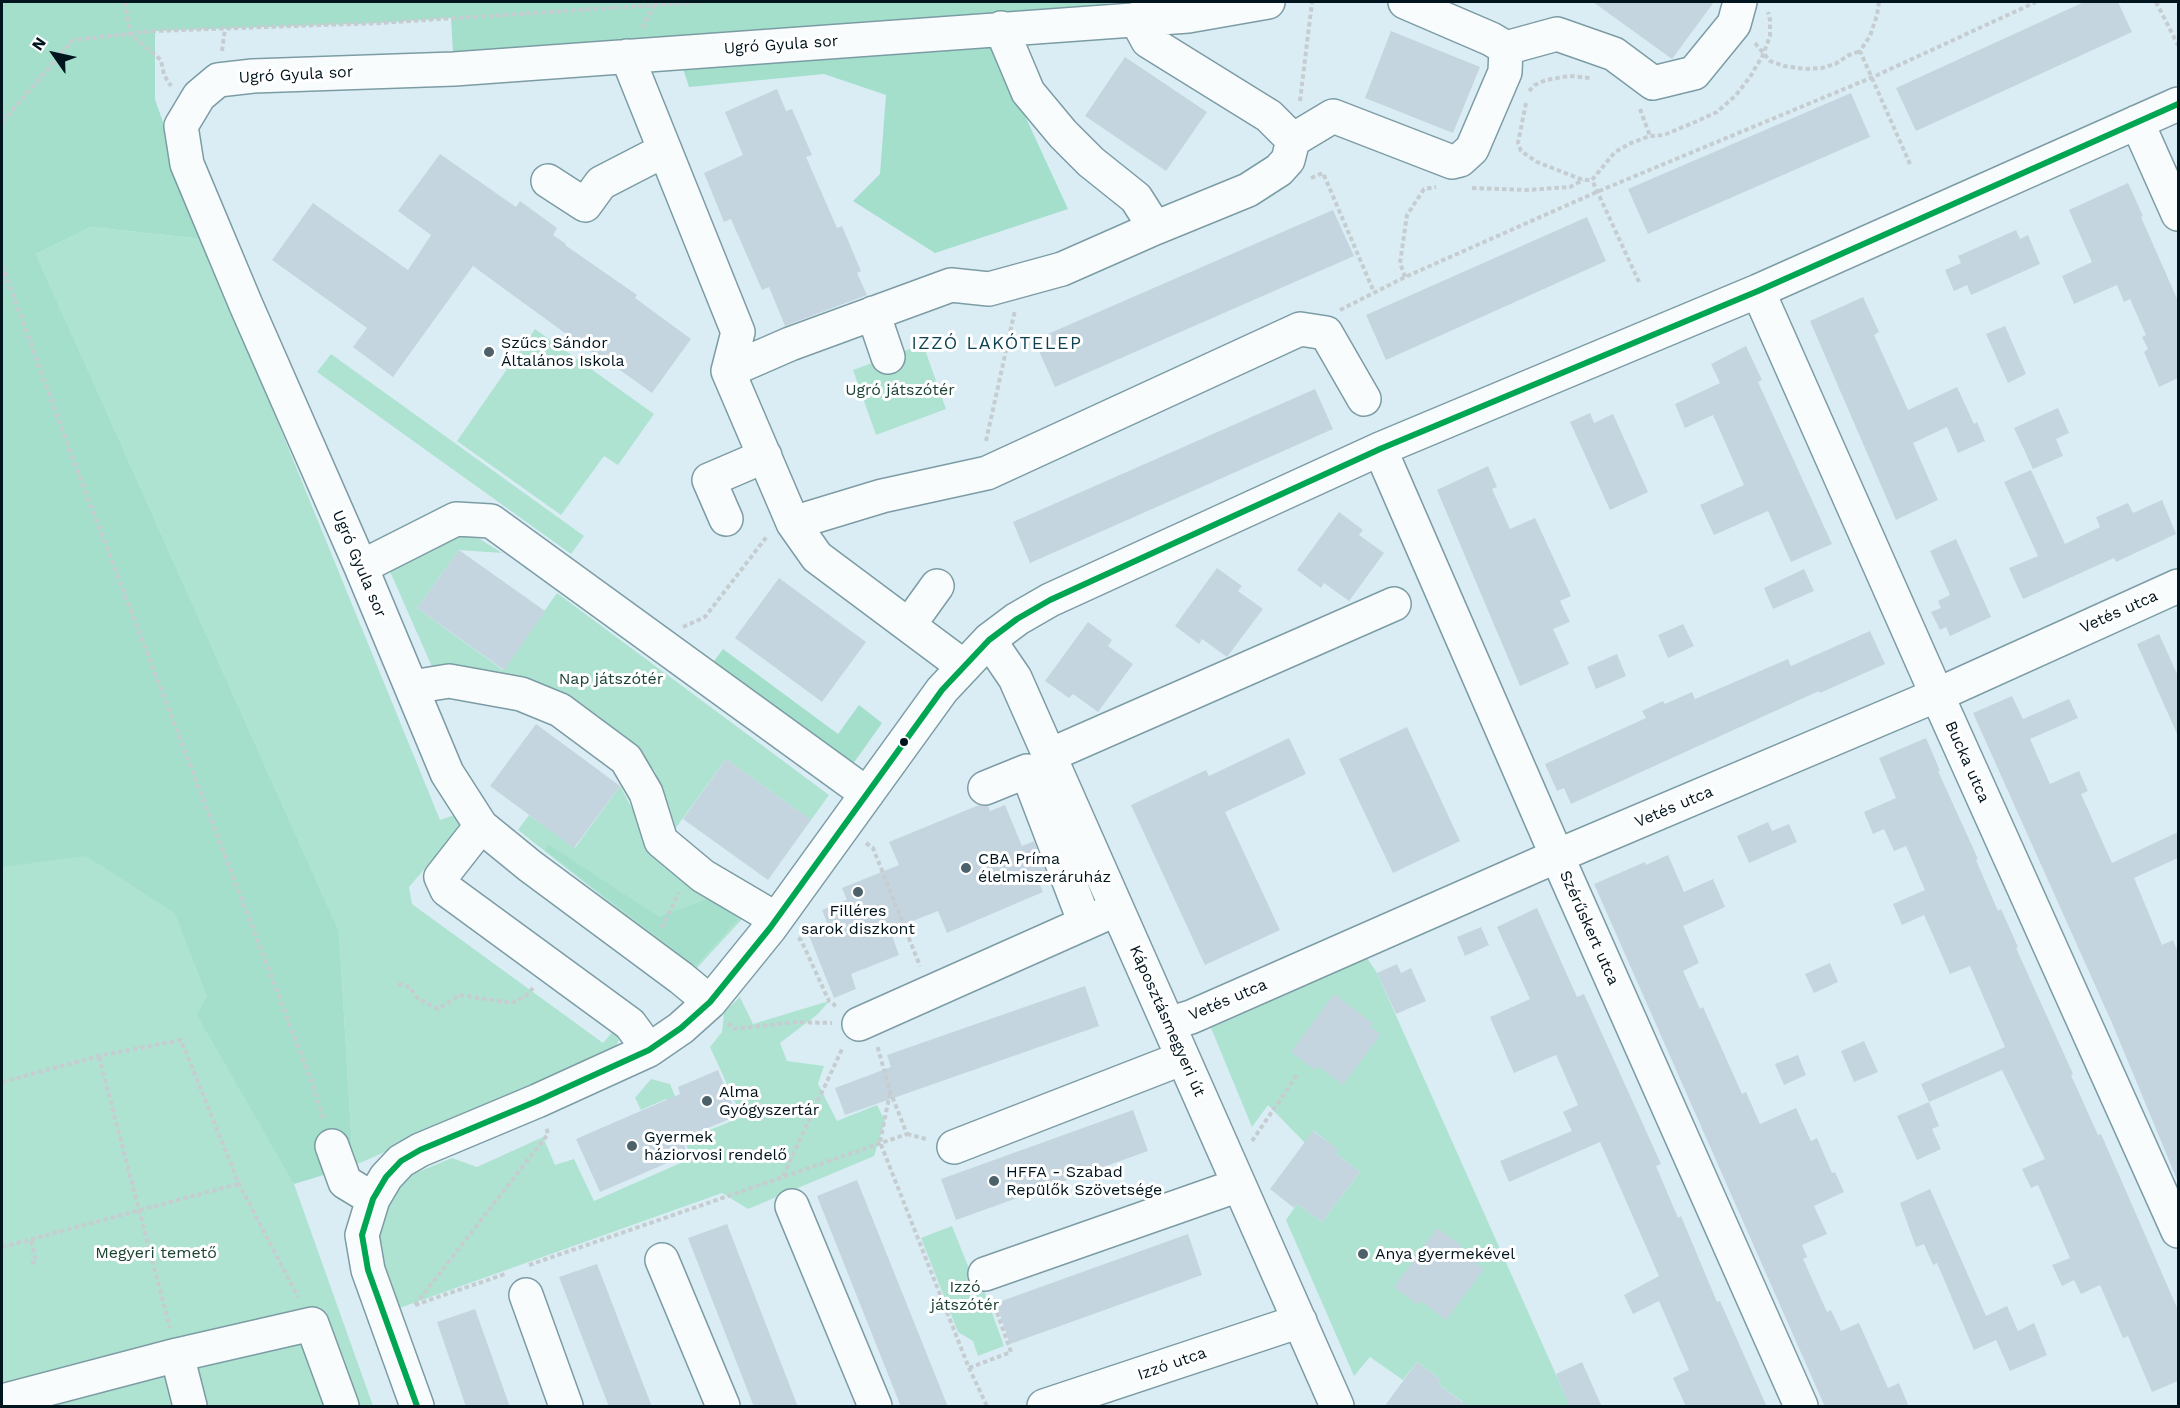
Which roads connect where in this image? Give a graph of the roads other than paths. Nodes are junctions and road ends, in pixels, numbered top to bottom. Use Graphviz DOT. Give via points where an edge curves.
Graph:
graph roads {
  1 [pos="1268,2"];
  2 [pos="1405,2"];
  3 [pos="1746,10"];
  4 [pos="1136,19"];
  5 [pos="1001,28"];
  6 [pos="1506,48"];
  7 [pos="627,56"];
  8 [pos="2178,104"];
  9 [pos="2137,122"];
  10 [pos="1293,140"];
  11 [pos="665,150"];
  12 [pos="548,181"];
  13 [pos="2178,214"];
  14 [pos="1155,228"];
  15 [pos="1758,291"];
  16 [pos="873,313"];
  17 [pos="888,357"];
  18 [pos="728,371"];
  19 [pos="1364,399"];
  20 [pos="1380,449"];
  21 [pos="765,456"];
  22 [pos="726,519"];
  23 [pos="793,523"];
  24 [pos="361,567"];
  25 [pos="937,586"];
  26 [pos="2178,586"];
  27 [pos="1394,604"];
  28 [pos="909,625"];
  29 [pos="989,640"];
  30 [pos="963,666"];
  31 [pos="412,687"];
  32 [pos="1937,695"];
  33 [pos="1050,755"];
  34 [pos="985,788"];
  35 [pos="867,794"];
  36 [pos="481,826"];
  37 [pos="1557,856"];
  38 [pos="1117,909"];
  39 [pos="776,919"];
  40 [pos="1085,923"];
  41 [pos="710,1002"];
  42 [pos="860,1024"];
  43 [pos="1168,1024"];
  44 [pos="649,1050"];
  45 [pos="1183,1058"];
  46 [pos="332,1146"];
  47 [pos="954,1147"];
  48 [pos="1233,1171"];
  49 [pos="788,1191"];
  50 [pos="373,1199"];
  51 [pos="2178,1231"];
  52 [pos="662,1260"];
  53 [pos="985,1274"];
  54 [pos="523,1277"];
  55 [pos="1300,1321"];
  56 [pos="177,1355"];
  57 [pos="2,1401"];
  58 [pos="1047,1406"];
  59 [pos="190,1407"];
  60 [pos="342,1407"];
  61 [pos="417,1407"];
  62 [pos="566,1407"];
  63 [pos="723,1407"];
  64 [pos="875,1407"];
  65 [pos="1337,1407"];
  66 [pos="1801,1407"];
  1 -- 4 [label="street, Ugró Gyula sor" via="1188,16"];
  2 -- 6 [label="street"];
  3 -- 6 [label="street" via="1694,73 1653,83 1614,54 1557,34"];
  4 -- 5 [label="street, Ugró Gyula sor"];
  4 -- 10 [label="street" via="1148,41 1269,116"];
  5 -- 7 [label="street, Ugró Gyula sor"];
  5 -- 14 [label="street" via="1028,92 1091,162 1137,198"];
  6 -- 10 [label="street" via="1505,72 1514,88 1461,160 1452,162 1333,116"];
  7 -- 11 [label="street"];
  7 -- 24 [label="street, Ugró Gyula sor" via="218,80 199,96 181,126 187,164"];
  8 -- 9 [label="street"];
  9 -- 13 [label="street"];
  9 -- 15 [label="street"];
  10 -- 14 [label="street" via="1288,160 1248,190"];
  11 -- 12 [label="street" via="601,183 585,205"];
  11 -- 18 [label="street" via="738,332"];
  14 -- 16 [label="street" via="1062,269 989,290 951,285"];
  15 -- 20 [label="street"];
  15 -- 32 [label="street, Bucka utca"];
  16 -- 17 [label="street"];
  16 -- 18 [label="street"];
  18 -- 21 [label="street"];
  19 -- 23 [label="street" via="1326,333 1300,328 987,473 882,496"];
  20 -- 29 [label="street" via="1050,600"];
  20 -- 37 [label="street, Szérűskert utca"];
  21 -- 22 [label="street" via="710,480"];
  21 -- 23 [label="street"];
  23 -- 28 [label="street" via="817,557"];
  24 -- 31 [label="street, Ugró Gyula sor"];
  24 -- 35 [label="street" via="456,519 491,521"];
  25 -- 28 [label="street"];
  26 -- 32 [label="street, Vetés utca"];
  27 -- 33 [label="street"];
  28 -- 30 [label="street"];
  29 -- 30 [label="street"];
  29 -- 33 [label="street, Káposztásmegyeri út" via="1015,678"];
  30 -- 35 [label="street"];
  31 -- 36 [label="street, Ugró Gyula sor" via="447,773"];
  31 -- 39 [label="street" via="449,681 521,694 560,710 626,759 646,793 661,841 703,876"];
  32 -- 37 [label="street, Vetés utca"];
  32 -- 51 [label="street, Bucka utca"];
  33 -- 38 [label="street, Káposztásmegyeri út"];
  34 -- 40 [label="street" via="1027,771"];
  35 -- 39 [label="street"];
  36 -- 41 [label="street, Ugró Gyula sor"];
  36 -- 44 [label="street" via="441,877 447,890 630,1024"];
  37 -- 43 [label="street, Vetés utca"];
  37 -- 66 [label="street, Szérűskert utca"];
  38 -- 40 [label="street"];
  38 -- 43 [label="street, Káposztásmegyeri út"];
  39 -- 41 [label="street"];
  40 -- 42 [label="street"];
  41 -- 44 [label="street"];
  43 -- 45 [label="street, Káposztásmegyeri út"];
  44 -- 50 [label="street" via="420,1150 401,1161"];
  45 -- 47 [label="street"];
  45 -- 48 [label="street, Káposztásmegyeri út"];
  46 -- 50 [label="street" via="345,1182"];
  48 -- 53 [label="street"];
  48 -- 55 [label="street, Káposztásmegyeri út"];
  49 -- 64 [label="street"];
  50 -- 61 [label="street" via="362,1235 368,1270"];
  52 -- 63 [label="street"];
  54 -- 62 [label="street"];
  55 -- 58 [label="street, Izzó utca"];
  55 -- 65 [label="street, Káposztásmegyeri út"];
  56 -- 57 [label="street"];
  56 -- 59 [label="street"];
  56 -- 60 [label="street" via="312,1324"];
}
